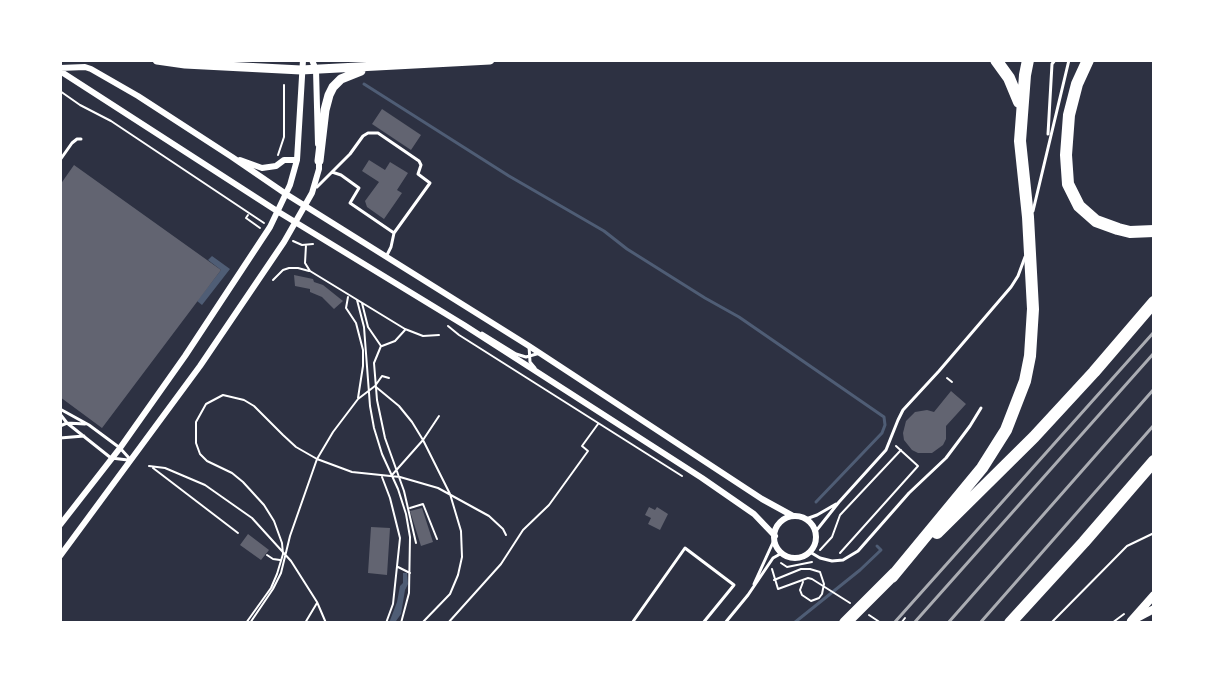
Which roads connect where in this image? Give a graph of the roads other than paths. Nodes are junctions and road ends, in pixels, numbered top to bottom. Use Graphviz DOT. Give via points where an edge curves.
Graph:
graph roads {
  1 [pos="157,60"];
  2 [pos="490,60"];
  3 [pos="996,60"];
  4 [pos="1028,60"];
  5 [pos="1055,60"];
  6 [pos="1069,60"];
  7 [pos="1088,60"];
  8 [pos="302,65"];
  9 [pos="314,65"];
  10 [pos="375,67"];
  11 [pos="60,69"];
  12 [pos="1021,117"];
  13 [pos="81,139"];
  14 [pos="1047,145"];
  15 [pos="232,157"];
  16 [pos="60,160"];
  17 [pos="297,160"];
  18 [pos="319,161"];
  19 [pos="332,172"];
  20 [pos="312,193"];
  21 [pos="286,194"];
  22 [pos="305,206"];
  23 [pos="277,211"];
  24 [pos="296,222"];
  25 [pos="1154,231"];
  26 [pos="394,233"];
  27 [pos="386,256"];
  28 [pos="1154,302"];
  29 [pos="464,325"];
  30 [pos="529,346"];
  31 [pos="540,353"];
  32 [pos="528,357"];
  33 [pos="539,374"];
  34 [pos="981,408"];
  35 [pos="60,412"];
  36 [pos="67,423"];
  37 [pos="89,425"];
  38 [pos="60,426"];
  39 [pos="84,436"];
  40 [pos="60,438"];
  41 [pos="120,448"];
  42 [pos="111,458"];
  43 [pos="134,458"];
  44 [pos="1154,461"];
  45 [pos="839,502"];
  46 [pos="793,516"];
  47 [pos="806,519"];
  48 [pos="60,525"];
  49 [pos="816,531"];
  50 [pos="775,537"];
  51 [pos="782,553"];
  52 [pos="813,554"];
  53 [pos="60,556"];
  54 [pos="892,577"];
  55 [pos="750,591"];
  56 [pos="1154,595"];
  57 [pos="1154,609"];
  58 [pos="1129,622"];
  59 [pos="632,623"];
  60 [pos="703,623"];
  61 [pos="725,623"];
  62 [pos="845,623"];
  63 [pos="1010,623"];
  1 -- 8 [label="main road"];
  2 -- 10 [label="main road"];
  3 -- 12 [label="highway" via="1018,96"];
  4 -- 12 [label="highway"];
  5 -- 14 [label="lane"];
  6 -- 14 [label="lane"];
  7 -- 25 [label="highway" via="1069,115 1068,184 1079,206 1096,221 1130,232"];
  8 -- 9 [label="main road"];
  8 -- 17 [label="street"];
  9 -- 10 [label="main road"];
  9 -- 18 [label="street"];
  10 -- 18 [label="main road" via="353,73 333,87"];
  11 -- 15 [label="street" via="98,72"];
  11 -- 23 [label="street"];
  12 -- 54 [label="highway" via="1033,309 1025,381 1006,430 982,468"];
  13 -- 16 [label="lane"];
  14 -- 45 [label="lane" via="1018,276 903,410 886,450"];
  15 -- 17 [label="street" via="262,168"];
  15 -- 21 [label="street"];
  17 -- 21 [label="street"];
  18 -- 20 [label="street"];
  19 -- 20 [label="lane"];
  19 -- 26 [label="lane" via="359,188 350,203"];
  19 -- 26 [label="lane" via="363,136 373,132 419,161 418,174 430,183"];
  20 -- 22 [label="street"];
  21 -- 22 [label="street"];
  21 -- 23 [label="street"];
  22 -- 24 [label="street"];
  22 -- 27 [label="street"];
  23 -- 24 [label="street"];
  23 -- 41 [label="street"];
  24 -- 29 [label="street"];
  24 -- 43 [label="street"];
  26 -- 27 [label="lane"];
  27 -- 30 [label="street"];
  28 -- 54 [label="highway" via="1034,437"];
  29 -- 32 [label="lane"];
  29 -- 33 [label="street"];
  30 -- 31 [label="street"];
  30 -- 32 [label="lane"];
  31 -- 32 [label="lane"];
  31 -- 46 [label="street"];
  32 -- 33 [label="lane"];
  33 -- 50 [label="street" via="744,506"];
  34 -- 52 [label="lane" via="946,458 858,551 832,561"];
  35 -- 36 [label="lane"];
  35 -- 37 [label="lane"];
  36 -- 37 [label="lane"];
  36 -- 38 [label="lane"];
  36 -- 39 [label="lane"];
  37 -- 41 [label="lane"];
  39 -- 40 [label="lane"];
  39 -- 42 [label="lane"];
  41 -- 42 [label="street"];
  41 -- 43 [label="lane"];
  42 -- 43 [label="lane"];
  42 -- 48 [label="street"];
  43 -- 53 [label="street"];
  44 -- 63 [label="highway"];
  45 -- 47 [label="lane"];
  45 -- 49 [label="lane"];
  46 -- 47 [label="street"];
  46 -- 50 [label="street" via="778,525"];
  47 -- 49 [label="street"];
  49 -- 52 [label="street"];
  50 -- 51 [label="street"];
  50 -- 55 [label="lane"];
  51 -- 52 [label="street"];
  51 -- 55 [label="lane"];
  54 -- 62 [label="highway"];
  55 -- 61 [label="lane"];
  56 -- 58 [label="street"];
  57 -- 58 [label="street"];
  59 -- 60 [label="lane" via="685,548 734,585"];
}
